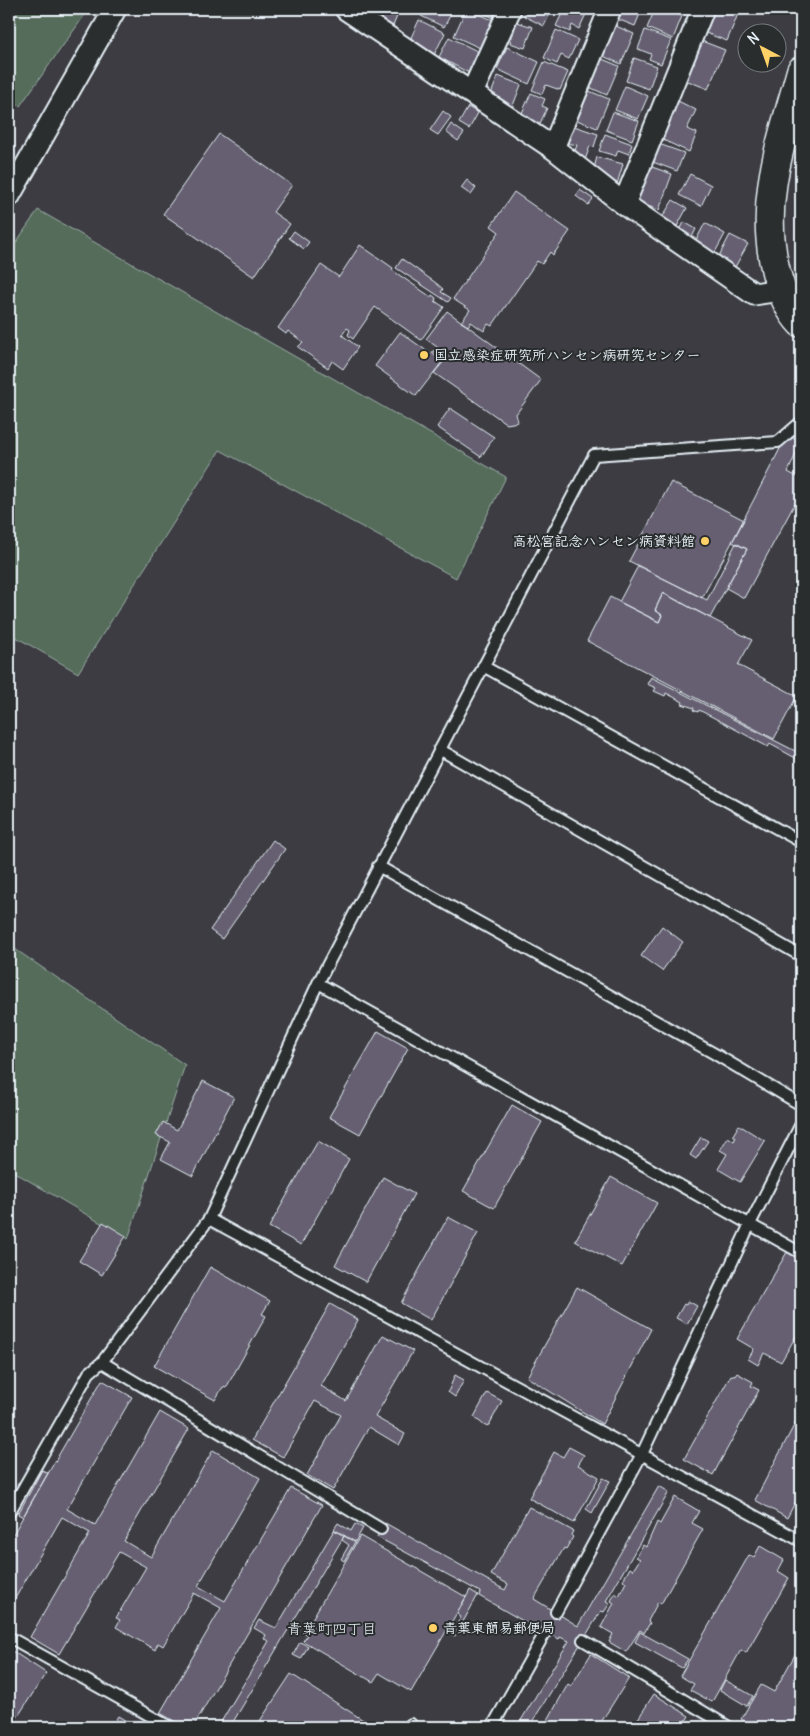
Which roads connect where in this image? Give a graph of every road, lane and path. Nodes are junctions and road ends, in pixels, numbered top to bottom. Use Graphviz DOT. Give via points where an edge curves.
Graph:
graph roads {
  1 [pos="114,9"];
  2 [pos="346,9"];
  3 [pos="510,9"];
  4 [pos="610,9"];
  5 [pos="703,9"];
  6 [pos="801,71"];
  7 [pos="472,93"];
  8 [pos="553,148"];
  9 [pos="9,196"];
  10 [pos="624,204"];
  11 [pos="780,290"];
  12 [pos="801,323"];
  13 [pos="801,422"];
  14 [pos="483,666"];
  15 [pos="440,749"];
  16 [pos="801,842"];
  17 [pos="378,866"];
  18 [pos="801,956"];
  19 [pos="318,983"];
  20 [pos="801,1105"];
  21 [pos="801,1124"];
  22 [pos="209,1218"];
  23 [pos="750,1224"];
  24 [pos="801,1253"];
  25 [pos="102,1362"];
  26 [pos="642,1454"];
  27 [pos="9,1513"];
  28 [pos="381,1529"];
  29 [pos="801,1541"];
  30 [pos="556,1612"];
  31 [pos="545,1632"];
  32 [pos="9,1637"];
  33 [pos="583,1640"];
  34 [pos="170,1727"];
  35 [pos="492,1727"];
  36 [pos="729,1727"];
  1 -- 9 [label="street"];
  2 -- 7 [label="street"];
  3 -- 7 [label="street"];
  4 -- 8 [label="street"];
  5 -- 10 [label="street"];
  6 -- 11 [label="main road" via="769,194 769,245"];
  7 -- 8 [label="street"];
  8 -- 10 [label="street"];
  10 -- 11 [label="street" via="754,294"];
  11 -- 12 [label="main road"];
  13 -- 14 [label="lane" via="778,442 594,455"];
  14 -- 15 [label="lane"];
  14 -- 16 [label="lane"];
  15 -- 17 [label="lane"];
  15 -- 18 [label="lane"];
  17 -- 19 [label="lane"];
  17 -- 20 [label="lane"];
  19 -- 22 [label="lane"];
  19 -- 23 [label="lane"];
  21 -- 23 [label="lane"];
  22 -- 25 [label="lane"];
  22 -- 26 [label="lane"];
  23 -- 24 [label="lane"];
  23 -- 26 [label="lane"];
  25 -- 27 [label="lane" via="90,1373"];
  25 -- 28 [label="lane"];
  26 -- 29 [label="lane"];
  26 -- 30 [label="lane"];
  31 -- 35 [label="lane"];
  32 -- 34 [label="lane"];
  33 -- 36 [label="lane"];
}
